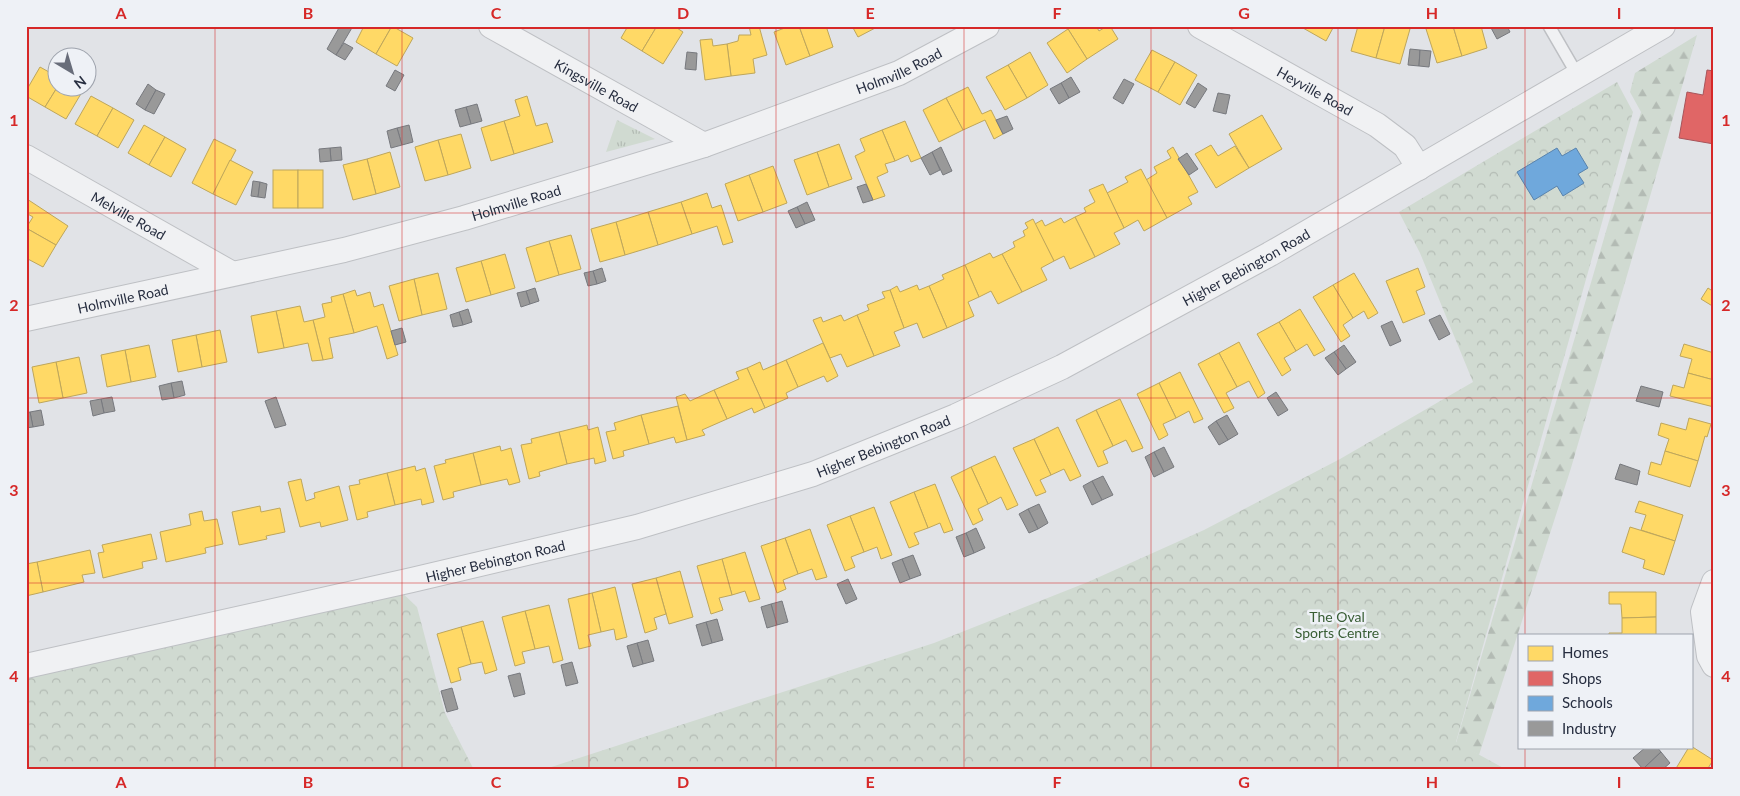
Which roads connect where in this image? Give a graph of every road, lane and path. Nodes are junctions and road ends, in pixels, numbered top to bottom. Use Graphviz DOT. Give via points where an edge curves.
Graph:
graph roads {
  1 [pos="491,26"];
  2 [pos="987,26"];
  3 [pos="1200,26"];
  4 [pos="1549,26"];
  5 [pos="1663,26"];
  6 [pos="1578,76"];
  7 [pos="704,145"];
  8 [pos="26,157"];
  9 [pos="1419,168"];
  10 [pos="231,274"];
  11 [pos="26,319"];
  12 [pos="1714,582"];
  13 [pos="1714,665"];
  14 [pos="26,666"];
  1 -- 7 [label="street, Kingsville Road"];
  2 -- 7 [label="street, Holmville Road" via="899,73"];
  3 -- 9 [label="street, Heyville Road" via="1377,125 1405,146"];
  4 -- 6 [label="lane"];
  5 -- 6 [label="street, Higher Bebington Road"];
  6 -- 9 [label="street, Higher Bebington Road"];
  7 -- 10 [label="street, Holmville Road" via="464,218 344,250"];
  8 -- 10 [label="street, Melville Road"];
  9 -- 14 [label="street, Higher Bebington Road" via="1270,254 1062,367 956,416 813,474 637,527"];
  10 -- 11 [label="street, Holmville Road"];
  12 -- 13 [label="street" via="1703,612"];
}
